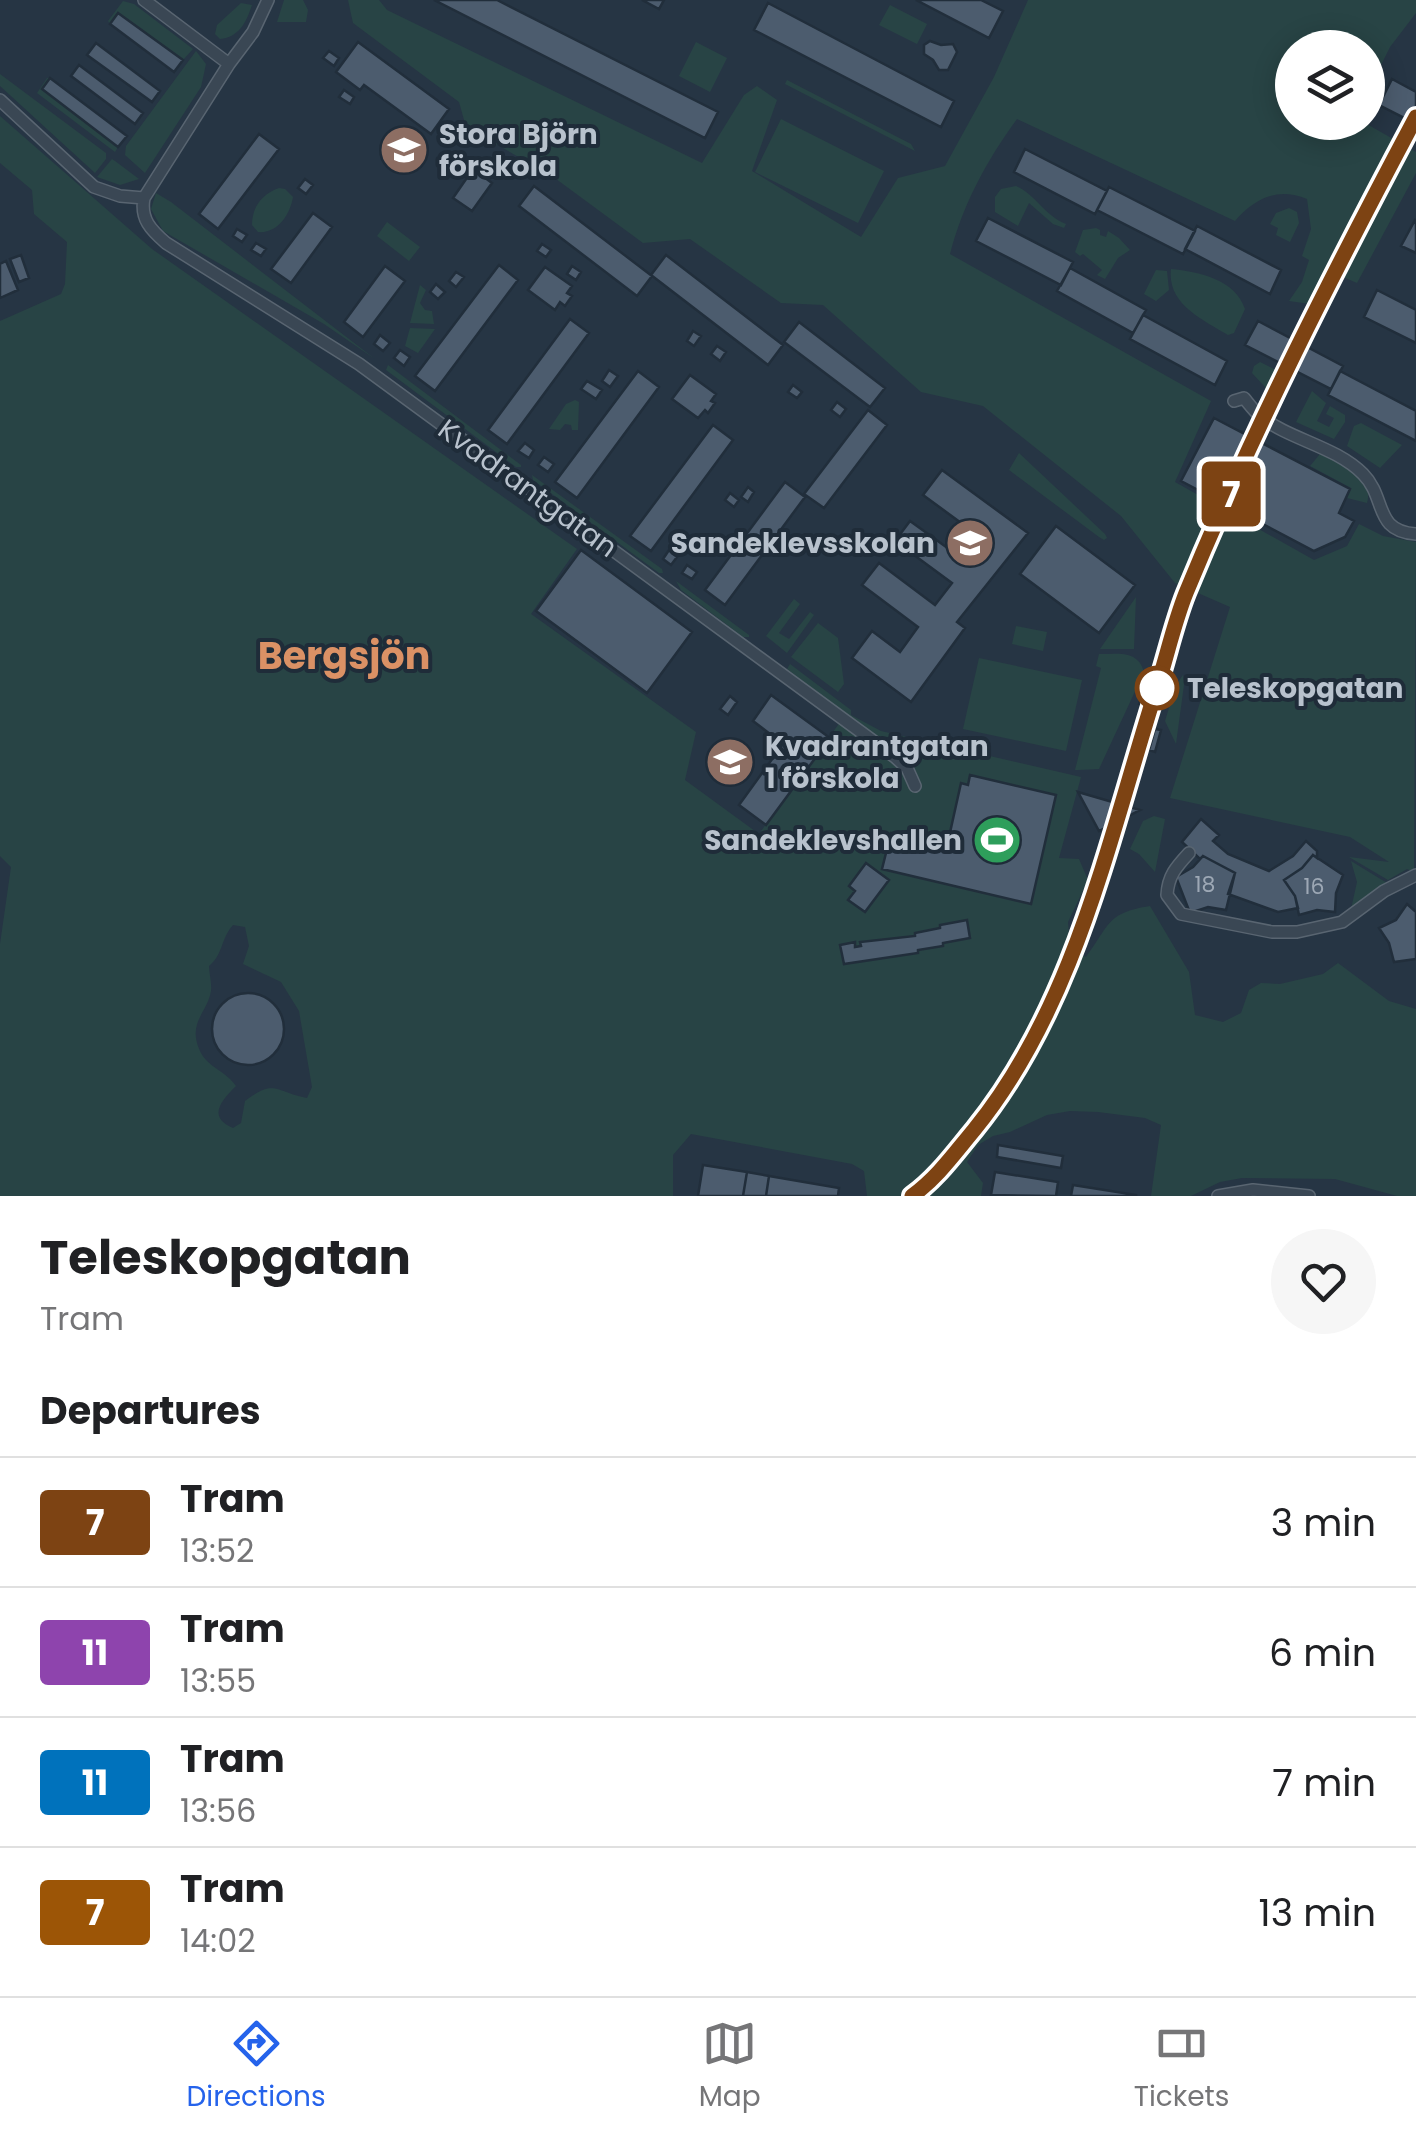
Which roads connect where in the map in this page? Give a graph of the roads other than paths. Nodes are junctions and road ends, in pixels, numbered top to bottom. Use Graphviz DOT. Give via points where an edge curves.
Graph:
graph roads {
  1 [pos="144,0"];
  2 [pos="268,0"];
  3 [pos="228,64"];
  4 [pos="0,100"];
  5 [pos="144,198"];
  6 [pos="1234,401"];
  7 [pos="1416,534"];
  8 [pos="915,786"];
  9 [pos="1189,853"];
  10 [pos="1416,874"];
  11 [pos="1218,1196"];
  12 [pos="1309,1196"];
  1 -- 3 [label="street"];
  2 -- 3 [label="street"];
  3 -- 5 [label="street"];
  4 -- 5 [label="street" via="94,187"];
  5 -- 8 [label="street, Kvadrantgatan" via="146,223 166,243 359,364 895,757"];
  6 -- 7 [label="street" via="1244,398 1258,415 1360,471 1388,525"];
  9 -- 10 [label="street" via="1167,884 1166,895 1181,914 1272,932 1342,922"];
  11 -- 12 [label="street" via="1260,1190"];
}
